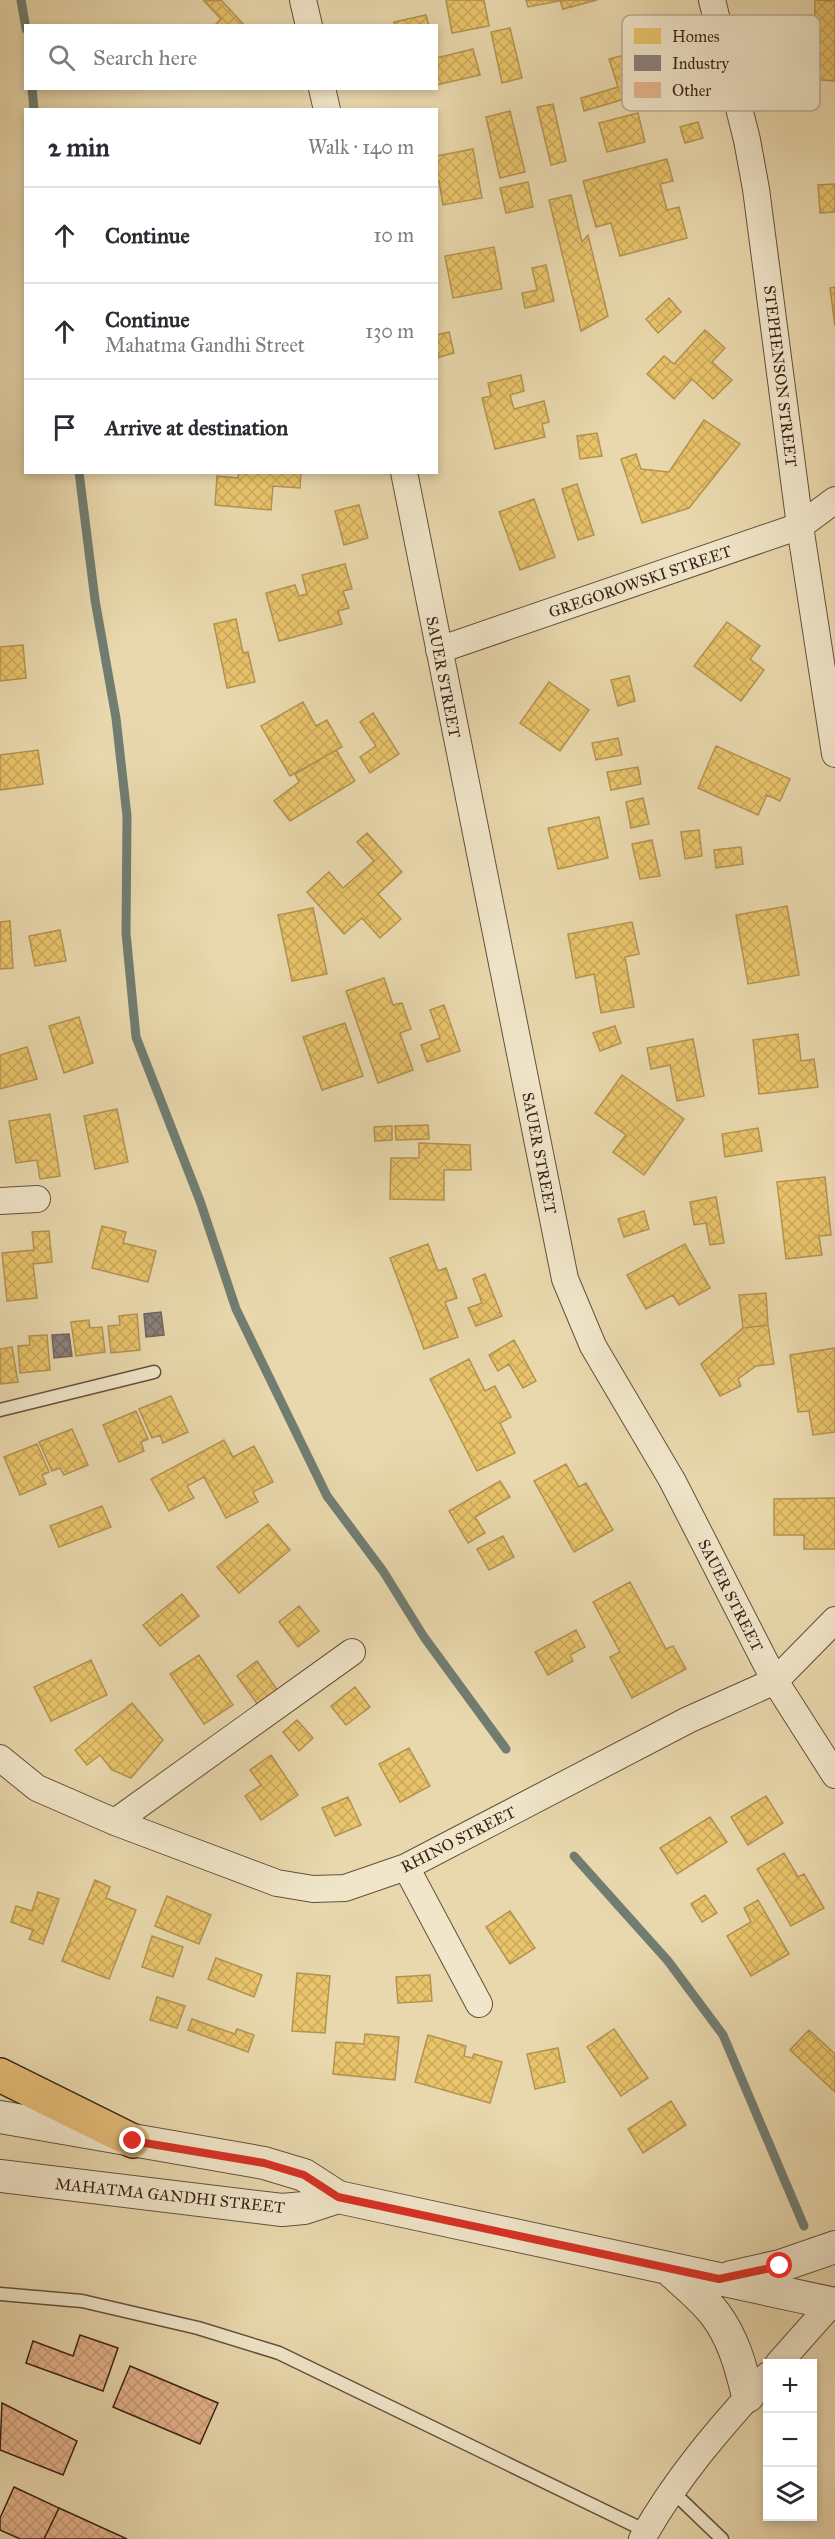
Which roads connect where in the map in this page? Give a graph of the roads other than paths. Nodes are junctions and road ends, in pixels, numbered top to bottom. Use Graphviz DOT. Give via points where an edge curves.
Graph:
graph roads {
  1 [pos="303,0"];
  2 [pos="712,0"];
  3 [pos="716,15"];
  4 [pos="309,24"];
  5 [pos="322,90"];
  6 [pos="327,108"];
  7 [pos="740,111"];
  8 [pos="404,474"];
  9 [pos="835,500"];
  10 [pos="800,526"];
  11 [pos="439,650"];
  12 [pos="835,754"];
  13 [pos="37,1198"];
  14 [pos="0,1201"];
  15 [pos="154,1372"];
  16 [pos="0,1410"];
  17 [pos="835,1620"];
  18 [pos="352,1652"];
  19 [pos="775,1681"];
  20 [pos="0,1758"];
  21 [pos="835,1775"];
  22 [pos="115,1822"];
  23 [pos="406,1867"];
  24 [pos="479,2004"];
  25 [pos="0,2074"];
  26 [pos="0,2117"];
  27 [pos="133,2141"];
  28 [pos="0,2176"];
  29 [pos="338,2197"];
  30 [pos="835,2247"];
  31 [pos="669,2269"];
  32 [pos="719,2279"];
  33 [pos="0,2294"];
  34 [pos="834,2302"];
  35 [pos="783,2359"];
  36 [pos="758,2386"];
  37 [pos="671,2490"];
  38 [pos="644,2535"];
  39 [pos="722,2539"];
  1 -- 4 [label="street"];
  2 -- 3 [label="street, STEPHENSON STREET"];
  5 -- 6 [label="street"];
  7 -- 10 [label="street, STEPHENSON STREET" via="756,189"];
  8 -- 11 [label="street, SAUER STREET"];
  9 -- 10 [label="street, GREGOROWSKI STREET"];
  10 -- 11 [label="street, GREGOROWSKI STREET"];
  10 -- 12 [label="street, STEPHENSON STREET"];
  11 -- 19 [label="street, SAUER STREET" via="565,1278 593,1346 672,1480"];
  13 -- 14 [label="street"];
  15 -- 16 [label="lane"];
  17 -- 19 [label="street"];
  18 -- 22 [label="street"];
  19 -- 21 [label="street, SAUER STREET"];
  19 -- 23 [label="street, RHINO STREET" via="688,1720"];
  20 -- 22 [label="street, RHINO STREET" via="37,1788"];
  22 -- 23 [label="street, RHINO STREET" via="277,1883 313,1889 345,1888"];
  23 -- 24 [label="street"];
  25 -- 27 [label="main road"];
  26 -- 27 [label="street"];
  27 -- 29 [label="street" via="264,2163 304,2175"];
  28 -- 29 [label="street, MAHATMA GANDHI STREET" via="282,2210 304,2208"];
  29 -- 31 [label="street"];
  30 -- 32 [label="street" via="780,2266"];
  31 -- 32 [label="street"];
  31 -- 36 [label="street" via="714,2313"];
  32 -- 34 [label="street"];
  33 -- 38 [label="lane" via="82,2301 198,2328 279,2353"];
  34 -- 35 [label="street"];
  36 -- 37 [label="street"];
  37 -- 38 [label="street"];
  37 -- 39 [label="lane"];
}
